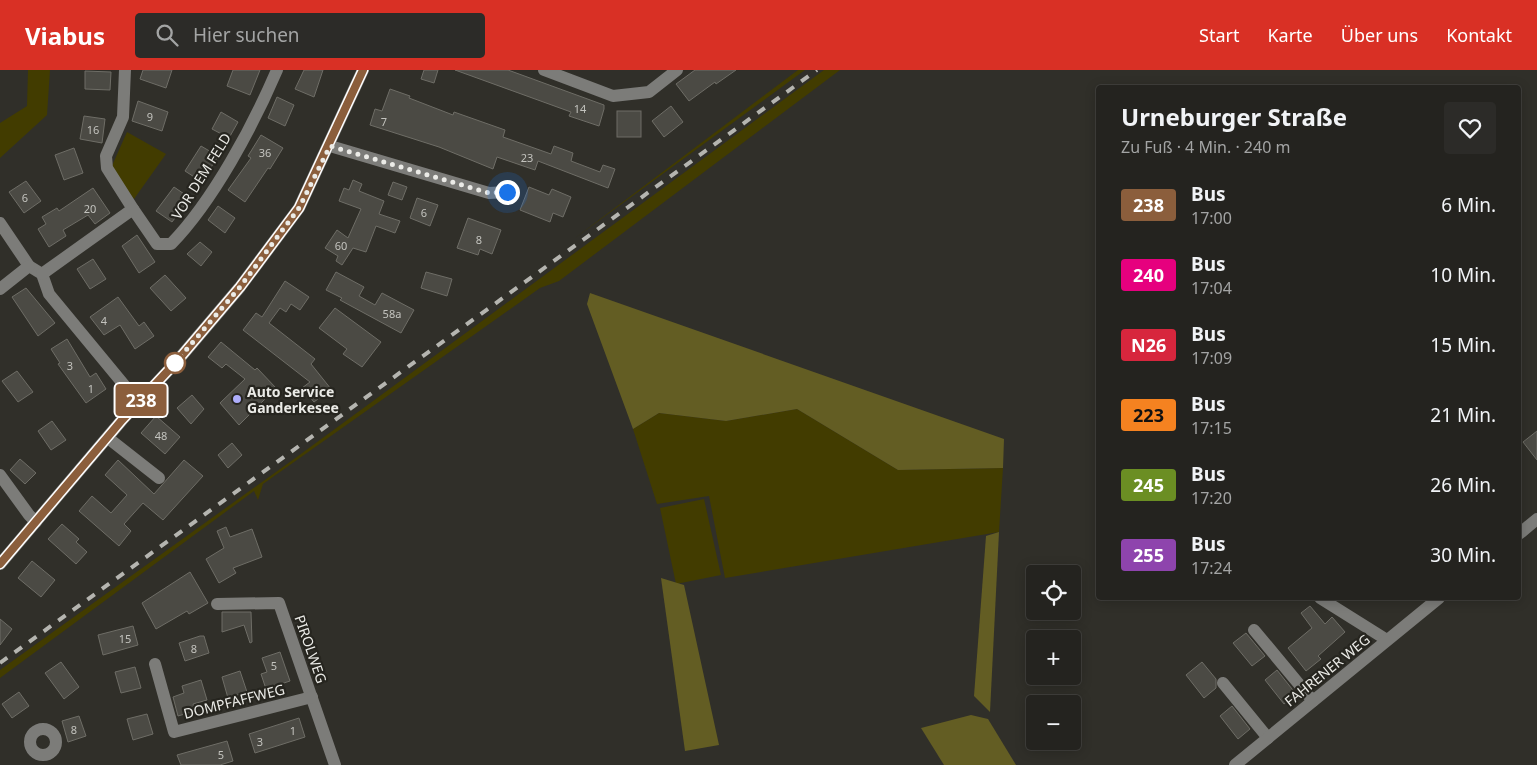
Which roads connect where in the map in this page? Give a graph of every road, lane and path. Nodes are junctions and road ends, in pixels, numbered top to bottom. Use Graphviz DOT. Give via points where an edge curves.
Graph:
graph roads {
  1 [pos="125,70"];
  2 [pos="277,70"];
  3 [pos="363,70"];
  4 [pos="544,70"];
  5 [pos="677,70"];
  6 [pos="330,146"];
  7 [pos="507,192"];
  8 [pos="133,209"];
  9 [pos="0,223"];
  10 [pos="30,266"];
  11 [pos="42,274"];
  12 [pos="0,289"];
  13 [pos="139,403"];
  14 [pos="108,438"];
  15 [pos="0,475"];
  16 [pos="159,478"];
  17 [pos="1537,519"];
  18 [pos="36,522"];
  19 [pos="1521,532"];
  20 [pos="0,564"];
  21 [pos="1323,600"];
  22 [pos="1437,600"];
  23 [pos="217,604"];
  24 [pos="1254,630"];
  25 [pos="1387,640"];
  26 [pos="155,664"];
  27 [pos="1223,683"];
  28 [pos="312,697"];
  29 [pos="1313,701"];
  30 [pos="1268,738"];
  31 [pos="335,765"];
  32 [pos="1235,765"];
  1 -- 8 [label="street, VOR DEM FELD" via="123,117 106,156 106,168"];
  2 -- 8 [label="street, VOR DEM FELD" via="223,175 171,244 157,244"];
  3 -- 6 [label="street"];
  4 -- 5 [label="street" via="613,96 649,92"];
  6 -- 7 [label="street" via="489,193"];
  6 -- 13 [label="street" via="299,208 240,287"];
  8 -- 11 [label="street"];
  9 -- 10 [label="street"];
  10 -- 11 [label="street"];
  10 -- 12 [label="street"];
  11 -- 13 [label="street" via="49,294"];
  13 -- 14 [label="street"];
  14 -- 16 [label="street"];
  14 -- 18 [label="street"];
  15 -- 18 [label="street"];
  17 -- 19 [label="street"];
  18 -- 20 [label="street"];
  21 -- 25 [label="street"];
  22 -- 25 [label="street, FAHRENER WEG"];
  23 -- 28 [label="street, PIROLWEG" via="279,603"];
  24 -- 29 [label="street"];
  25 -- 29 [label="street, FAHRENER WEG"];
  26 -- 28 [label="street, DOMPFAFFWEG" via="174,732"];
  27 -- 30 [label="street"];
  28 -- 31 [label="street, PIROLWEG"];
  29 -- 30 [label="street, FAHRENER WEG"];
  30 -- 32 [label="street, FAHRENER WEG"];
}
